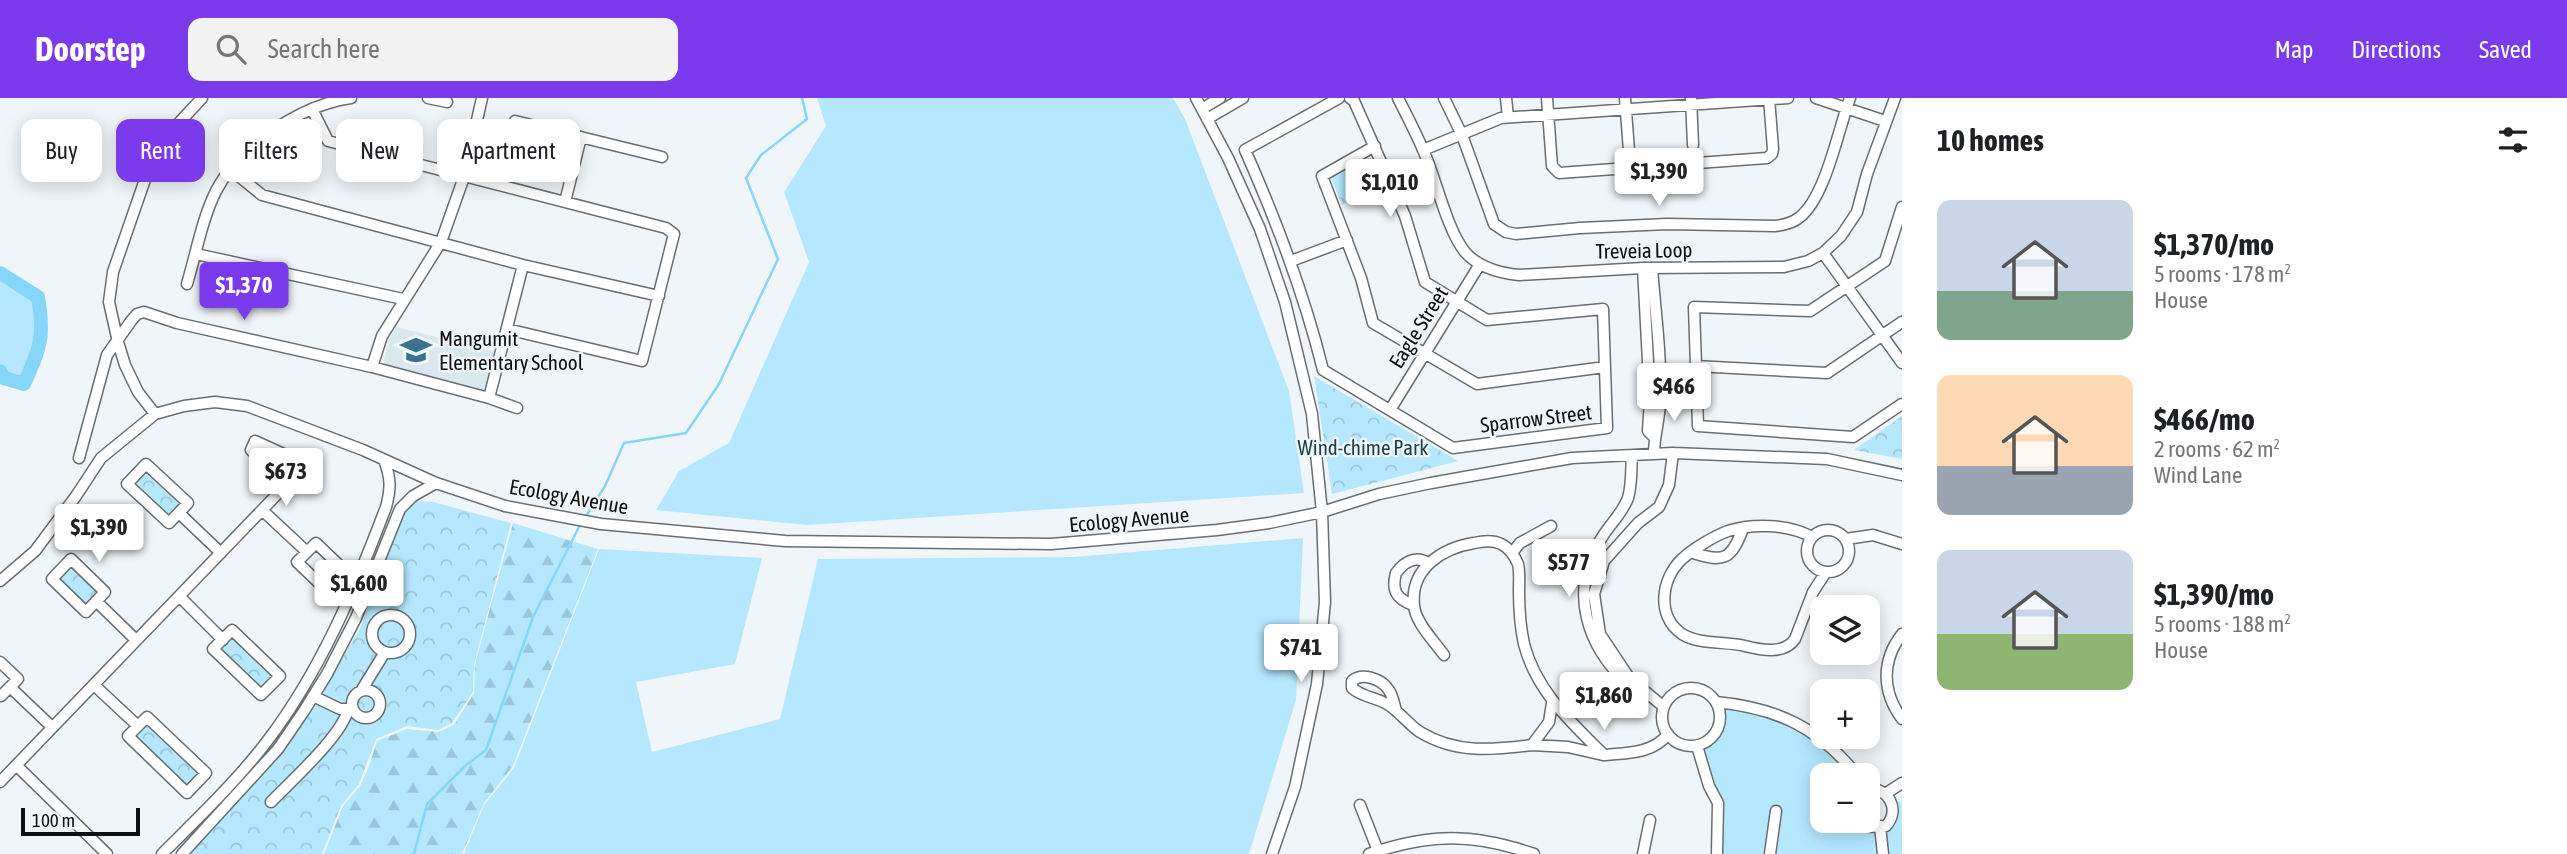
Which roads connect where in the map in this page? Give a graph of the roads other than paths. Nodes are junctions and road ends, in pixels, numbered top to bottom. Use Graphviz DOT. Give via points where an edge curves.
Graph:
graph roads {
  1 [pos="202,98"];
  2 [pos="351,98"];
  3 [pos="428,98"];
  4 [pos="482,98"];
  5 [pos="1220,98"];
  6 [pos="1243,98"];
  7 [pos="1339,98"];
  8 [pos="1350,98"];
  9 [pos="1398,98"];
  10 [pos="1444,98"];
  11 [pos="1506,98"];
  12 [pos="1547,98"];
  13 [pos="1788,98"];
  14 [pos="1816,98"];
  15 [pos="1895,98"];
  16 [pos="1769,99"];
  17 [pos="1691,101"];
  18 [pos="447,102"];
  19 [pos="1848,103"];
  20 [pos="1626,104"];
  21 [pos="1201,108"];
  22 [pos="312,109"];
  23 [pos="1548,115"];
  24 [pos="1508,117"];
  25 [pos="289,119"];
  26 [pos="477,119"];
  27 [pos="1885,121"];
  28 [pos="1462,135"];
  29 [pos="581,137"];
  30 [pos="1693,145"];
  31 [pos="1375,146"];
  32 [pos="1423,150"];
  33 [pos="1629,151"];
  34 [pos="662,157"];
  35 [pos="437,170"];
  36 [pos="222,182"];
  37 [pos="246,182"];
  38 [pos="462,182"];
  39 [pos="484,182"];
  40 [pos="565,202"];
  41 [pos="1902,206"];
  42 [pos="1347,240"];
  43 [pos="441,242"];
  44 [pos="1823,253"];
  45 [pos="196,254"];
  46 [pos="1291,261"];
  47 [pos="1480,264"];
  48 [pos="523,265"];
  49 [pos="1647,268"];
  50 [pos="187,284"];
  51 [pos="1848,287"];
  52 [pos="659,296"];
  53 [pos="403,299"];
  54 [pos="1456,302"];
  55 [pos="1902,322"];
  56 [pos="507,328"];
  57 [pos="1882,335"];
  58 [pos="118,342"];
  59 [pos="1425,353"];
  60 [pos="1902,363"];
  61 [pos="1695,366"];
  62 [pos="372,367"];
  63 [pos="1605,367"];
  64 [pos="489,398"];
  65 [pos="1902,404"];
  66 [pos="517,408"];
  67 [pos="1390,410"];
  68 [pos="155,414"];
  69 [pos="1673,453"];
  70 [pos="1654,454"];
  71 [pos="1632,455"];
  72 [pos="79,458"];
  73 [pos="384,460"];
  74 [pos="1902,475"];
  75 [pos="436,483"];
  76 [pos="287,484"];
  77 [pos="262,510"];
  78 [pos="1322,512"];
  79 [pos="178,513"];
  80 [pos="1551,526"];
  81 [pos="378,529"];
  82 [pos="1743,529"];
  83 [pos="390,532"];
  84 [pos="1812,537"];
  85 [pos="1846,539"];
  86 [pos="1902,544"];
  87 [pos="307,552"];
  88 [pos="221,553"];
  89 [pos="1512,553"];
  90 [pos="1693,553"];
  91 [pos="365,562"];
  92 [pos="1428,563"];
  93 [pos="376,567"];
  94 [pos="1826,572"];
  95 [pos="0,581"];
  96 [pos="180,597"];
  97 [pos="96,601"];
  98 [pos="1413,605"];
  99 [pos="344,612"];
  100 [pos="356,618"];
  101 [pos="374,625"];
  102 [pos="1902,634"];
  103 [pos="136,640"];
  104 [pos="223,640"];
  105 [pos="384,652"];
  106 [pos="1444,655"];
  107 [pos="0,662"];
  108 [pos="94,685"];
  109 [pos="5,691"];
  110 [pos="360,691"];
  111 [pos="313,696"];
  112 [pos="1716,702"];
  113 [pos="1552,703"];
  114 [pos="350,709"];
  115 [pos="1663,709"];
  116 [pos="1396,711"];
  117 [pos="1902,719"];
  118 [pos="138,726"];
  119 [pos="52,727"];
  120 [pos="1668,734"];
  121 [pos="1532,745"];
  122 [pos="1697,746"];
  123 [pos="1604,755"];
  124 [pos="1846,763"];
  125 [pos="17,766"];
  126 [pos="0,782"];
  127 [pos="1902,783"];
  128 [pos="1880,792"];
  129 [pos="1885,794"];
  130 [pos="271,802"];
  131 [pos="1897,802"];
  132 [pos="1360,805"];
  133 [pos="1776,811"];
  134 [pos="1650,820"];
  135 [pos="1880,826"];
  136 [pos="1373,853"];
  137 [pos="1529,853"];
  138 [pos="107,854"];
  139 [pos="162,854"];
  140 [pos="182,854"];
  141 [pos="1272,854"];
  142 [pos="1643,854"];
  143 [pos="1717,854"];
  144 [pos="1770,854"];
  145 [pos="1883,854"];
  1 -- 58 [label="street" via="177,125 149,168 113,272 109,302"];
  2 -- 22 [label="street"];
  3 -- 18 [label="street"];
  4 -- 26 [label="street"];
  5 -- 21 [label="street"];
  6 -- 21 [label="street"];
  7 -- 46 [label="street, Sparrow Street" via="1245,150"];
  8 -- 31 [label="street, Sparrow Street"];
  9 -- 32 [label="street"];
  10 -- 28 [label="street"];
  11 -- 24 [label="street"];
  12 -- 23 [label="street"];
  13 -- 16 [label="street"];
  14 -- 19 [label="street"];
  15 -- 27 [label="street, Treveia Loop"];
  16 -- 17 [label="street"];
  16 -- 23 [label="street" via="1773,149 1767,158 1597,171 1559,173 1552,166"];
  17 -- 20 [label="street"];
  17 -- 30 [label="street"];
  19 -- 27 [label="street"];
  19 -- 28 [label="street" via="1818,194 1800,217 1775,226 1667,224 1506,232 1494,224"];
  20 -- 23 [label="street"];
  20 -- 33 [label="street"];
  21 -- 78 [label="street" via="1260,229 1285,302 1312,414"];
  22 -- 25 [label="street"];
  22 -- 35 [label="street" via="328,141"];
  23 -- 24 [label="street"];
  24 -- 28 [label="street"];
  27 -- 44 [label="street, Treveia Loop" via="1857,212"];
  28 -- 32 [label="street"];
  29 -- 34 [label="street"];
  29 -- 40 [label="street"];
  31 -- 42 [label="street" via="1322,176"];
  31 -- 54 [label="street, Sparrow Street" via="1405,216 1425,282"];
  32 -- 47 [label="street" via="1452,227 1465,252"];
  36 -- 45 [label="street"];
  37 -- 43 [label="street" via="262,195"];
  38 -- 43 [label="street"];
  39 -- 40 [label="street"];
  40 -- 52 [label="street" via="666,228 674,234"];
  41 -- 51 [label="street" via="1885,261"];
  42 -- 46 [label="street"];
  42 -- 59 [label="street" via="1373,323"];
  43 -- 48 [label="street"];
  43 -- 53 [label="street"];
  44 -- 49 [label="street, Treveia Loop" via="1784,267"];
  44 -- 51 [label="street"];
  45 -- 50 [label="street"];
  45 -- 53 [label="street"];
  46 -- 67 [label="street, Sparrow Street" via="1323,370"];
  47 -- 49 [label="street, Treveia Loop" via="1498,273 1518,275"];
  47 -- 54 [label="street, Eagle Street"];
  48 -- 52 [label="street"];
  48 -- 56 [label="street"];
  49 -- 70 [label="street" via="1661,399"];
  51 -- 57 [label="street"];
  51 -- 61 [label="street" via="1810,311 1694,307"];
  52 -- 56 [label="street" via="642,361"];
  53 -- 62 [label="street" via="382,336"];
  54 -- 59 [label="street, Eagle Street"];
  54 -- 63 [label="street, Sparrow Street" via="1487,320 1603,309"];
  55 -- 57 [label="street"];
  56 -- 64 [label="street"];
  57 -- 60 [label="street"];
  57 -- 61 [label="street" via="1827,373"];
  58 -- 62 [label="street" via="137,314 144,312"];
  58 -- 68 [label="street" via="138,392"];
  58 -- 72 [label="street" via="107,355"];
  59 -- 63 [label="street" via="1477,384"];
  59 -- 67 [label="street, Eagle Street"];
  61 -- 65 [label="street" via="1698,426 1853,437"];
  62 -- 64 [label="street"];
  63 -- 67 [label="street, Sparrow Street" via="1607,428 1453,447"];
  64 -- 66 [label="street"];
  68 -- 73 [label="street, Ecology Avenue" via="215,402 247,406"];
  68 -- 95 [label="street" via="101,458 35,551"];
  69 -- 70 [label="street, Ecology Avenue"];
  69 -- 74 [label="street, Ecology Avenue" via="1827,458"];
  69 -- 115 [label="street" via="1669,485 1659,507 1604,561 1594,594 1600,634 1630,679"];
  70 -- 71 [label="street, Ecology Avenue"];
  71 -- 78 [label="street, Ecology Avenue" via="1572,458 1431,483"];
  71 -- 115 [label="street" via="1628,498 1600,539 1587,575 1586,618 1598,651 1614,671"];
  73 -- 75 [label="street, Ecology Avenue"];
  73 -- 81 [label="street" via="391,490"];
  75 -- 78 [label="street, Ecology Avenue" via="505,506 601,524 785,541 1051,544 1217,530"];
  75 -- 83 [label="street" via="400,509"];
  76 -- 76 [label="street" via="291,488 312,467 255,441 251,450"];
  76 -- 77 [label="street"];
  77 -- 87 [label="street"];
  77 -- 88 [label="street"];
  78 -- 141 [label="street" via="1325,603 1317,684 1295,787"];
  79 -- 79 [label="street" via="188,503 146,464 127,484 169,523"];
  79 -- 88 [label="street"];
  80 -- 89 [label="street" via="1520,543"];
  81 -- 83 [label="street"];
  81 -- 91 [label="street"];
  82 -- 84 [label="street" via="1771,526"];
  82 -- 90 [label="street" via="1714,537"];
  82 -- 90 [label="street" via="1734,551 1724,558"];
  83 -- 93 [label="street"];
  84 -- 85 [label="street" via="1830,530"];
  84 -- 94 [label="street" via="1808,559"];
  85 -- 86 [label="street" via="1873,535"];
  85 -- 94 [label="street" via="1849,552 1844,565"];
  88 -- 96 [label="street"];
  89 -- 92 [label="street" via="1500,543 1486,541 1458,546"];
  89 -- 113 [label="street" via="1518,563 1524,645"];
  90 -- 94 [label="street" via="1683,559 1665,587 1665,611 1673,625 1684,635 1701,640 1760,649 1792,643"];
  91 -- 93 [label="street"];
  91 -- 99 [label="street"];
  92 -- 98 [label="street"];
  92 -- 98 [label="street" via="1409,561 1396,573 1395,591 1400,600"];
  93 -- 100 [label="street"];
  96 -- 103 [label="street"];
  96 -- 104 [label="street"];
  97 -- 97 [label="street" via="105,592 71,559 52,579 86,612"];
  97 -- 103 [label="street"];
  98 -- 106 [label="street"];
  99 -- 100 [label="street"];
  99 -- 139 [label="street" via="267,741"];
  100 -- 101 [label="street"];
  100 -- 111 [label="street"];
  101 -- 105 [label="street" via="373,641"];
  101 -- 105 [label="street" via="393,615 404,620 410,630 409,641 401,650"];
  102 -- 117 [label="street" via="1894,645 1886,678 1893,706"];
  103 -- 108 [label="street"];
  104 -- 104 [label="street" via="232,630 280,676 261,695 213,649"];
  105 -- 110 [label="street"];
  107 -- 109 [label="street" via="18,679"];
  108 -- 118 [label="street"];
  108 -- 119 [label="street"];
  109 -- 119 [label="street"];
  110 -- 114 [label="street"];
  110 -- 114 [label="street" via="373,692 379,699 375,715 366,718"];
  111 -- 114 [label="street"];
  111 -- 140 [label="street" via="278,749"];
  112 -- 115 [label="street" via="1693,688 1676,693"];
  112 -- 122 [label="street" via="1718,729"];
  112 -- 124 [label="street" via="1766,711 1798,725 1829,744"];
  113 -- 121 [label="street" via="1549,722"];
  113 -- 123 [label="street"];
  114 -- 130 [label="street" via="327,743"];
  115 -- 120 [label="street"];
  116 -- 121 [label="street" via="1419,732 1456,747 1478,750"];
  118 -- 118 [label="street" via="147,717 206,773 187,793 128,736"];
  119 -- 125 [label="street"];
  120 -- 122 [label="street" via="1678,743"];
  120 -- 123 [label="street" via="1640,752"];
  121 -- 123 [label="street"];
  122 -- 143 [label="street" via="1718,803"];
  125 -- 126 [label="street"];
  125 -- 138 [label="street"];
  127 -- 129 [label="street"];
  128 -- 129 [label="street"];
  129 -- 131 [label="street"];
  131 -- 135 [label="street" via="1890,821"];
  132 -- 136 [label="street"];
  133 -- 144 [label="street"];
  134 -- 142 [label="street"];
  135 -- 145 [label="street"];
  136 -- 137 [label="street" via="1444,838 1497,842"];
}
